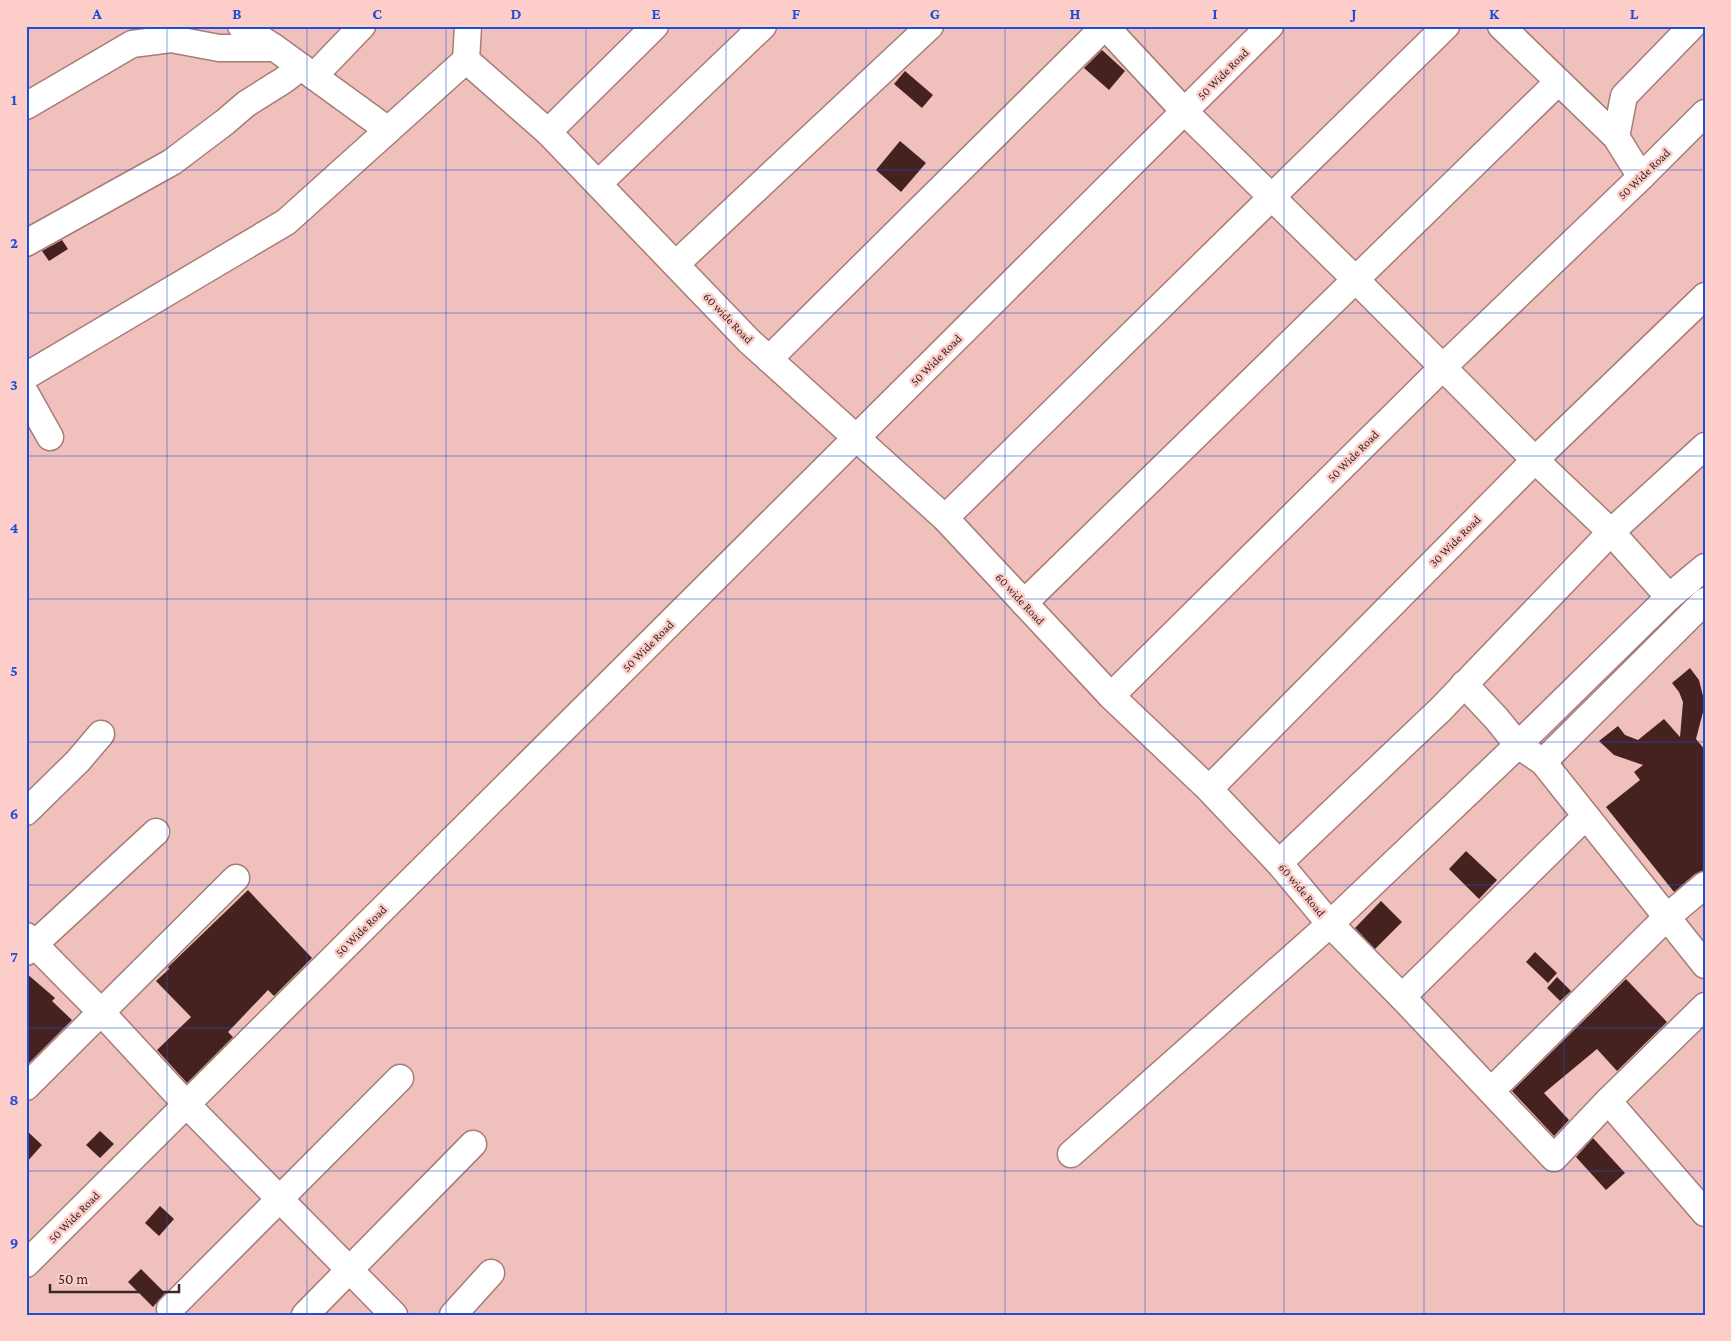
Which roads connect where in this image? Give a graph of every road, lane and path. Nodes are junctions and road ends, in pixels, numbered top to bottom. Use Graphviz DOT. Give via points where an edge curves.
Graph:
graph roads {
  1 [pos="241,26"];
  2 [pos="362,26"];
  3 [pos="468,26"];
  4 [pos="655,26"];
  5 [pos="763,26"];
  6 [pos="930,26"];
  7 [pos="1105,26"];
  8 [pos="1270,26"];
  9 [pos="1446,26"];
  10 [pos="1501,26"];
  11 [pos="1692,26"];
  12 [pos="275,48"];
  13 [pos="466,60"];
  14 [pos="307,71"];
  15 [pos="1558,82"];
  16 [pos="26,106"];
  17 [pos="1186,112"];
  18 [pos="1705,114"];
  19 [pos="388,130"];
  20 [pos="548,132"];
  21 [pos="1616,137"];
  22 [pos="1641,177"];
  23 [pos="599,184"];
  24 [pos="1272,196"];
  25 [pos="26,243"];
  26 [pos="676,264"];
  27 [pos="1356,279"];
  28 [pos="1705,296"];
  29 [pos="769,359"];
  30 [pos="1443,367"];
  31 [pos="28,377"];
  32 [pos="50,437"];
  33 [pos="858,438"];
  34 [pos="1705,446"];
  35 [pos="1535,460"];
  36 [pos="945,518"];
  37 [pos="1611,532"];
  38 [pos="1691,585"];
  39 [pos="1705,601"];
  40 [pos="1024,603"];
  41 [pos="1464,684"];
  42 [pos="1111,696"];
  43 [pos="101,734"];
  44 [pos="1518,744"];
  45 [pos="1542,762"];
  46 [pos="1209,789"];
  47 [pos="26,812"];
  48 [pos="1586,816"];
  49 [pos="156,832"];
  50 [pos="1278,862"];
  51 [pos="236,878"];
  52 [pos="1705,885"];
  53 [pos="1667,917"];
  54 [pos="1330,924"];
  55 [pos="29,944"];
  56 [pos="1705,965"];
  57 [pos="1402,997"];
  58 [pos="1705,1006"];
  59 [pos="102,1012"];
  60 [pos="400,1078"];
  61 [pos="26,1087"];
  62 [pos="1491,1091"];
  63 [pos="1608,1101"];
  64 [pos="187,1105"];
  65 [pos="473,1144"];
  66 [pos="1071,1154"];
  67 [pos="280,1199"];
  68 [pos="1705,1213"];
  69 [pos="26,1264"];
  70 [pos="349,1270"];
  71 [pos="491,1273"];
  72 [pos="170,1309"];
  73 [pos="305,1315"];
  74 [pos="394,1315"];
  75 [pos="453,1315"];
  1 -- 12 [label="street"];
  2 -- 14 [label="street"];
  3 -- 13 [label="street"];
  4 -- 20 [label="street"];
  5 -- 23 [label="street"];
  6 -- 26 [label="street"];
  7 -- 17 [label="street"];
  7 -- 29 [label="street"];
  8 -- 17 [label="street, 50 Wide Road"];
  9 -- 24 [label="street"];
  10 -- 15 [label="street"];
  11 -- 21 [label="street" via="1624,96"];
  12 -- 14 [label="street"];
  12 -- 16 [label="street" via="219,48 171,39 132,44"];
  13 -- 19 [label="street"];
  13 -- 20 [label="street, 60 wide Road"];
  14 -- 19 [label="street"];
  14 -- 25 [label="street" via="284,80 246,104 172,162"];
  15 -- 21 [label="street"];
  15 -- 27 [label="street"];
  17 -- 24 [label="street"];
  17 -- 33 [label="street, 50 Wide Road"];
  18 -- 22 [label="street, 50 Wide Road"];
  19 -- 31 [label="street" via="286,222"];
  20 -- 23 [label="street, 60 wide Road"];
  21 -- 22 [label="street"];
  22 -- 30 [label="street, 50 Wide Road"];
  23 -- 26 [label="street, 60 wide Road"];
  24 -- 27 [label="street"];
  24 -- 36 [label="street"];
  26 -- 29 [label="street, 60 wide Road"];
  27 -- 30 [label="street"];
  27 -- 40 [label="street"];
  28 -- 35 [label="street, 30 Wide Road"];
  29 -- 33 [label="street, 60 wide Road"];
  30 -- 35 [label="street"];
  30 -- 42 [label="street, 50 Wide Road"];
  31 -- 32 [label="street"];
  33 -- 36 [label="street, 60 wide Road"];
  33 -- 64 [label="street, 50 Wide Road"];
  34 -- 37 [label="street"];
  35 -- 37 [label="street"];
  35 -- 46 [label="street, 30 Wide Road"];
  36 -- 40 [label="street, 60 wide Road"];
  37 -- 38 [label="street"];
  37 -- 41 [label="street"];
  38 -- 44 [label="street"];
  39 -- 45 [label="street"];
  40 -- 42 [label="street, 60 wide Road"];
  41 -- 44 [label="street"];
  41 -- 50 [label="street"];
  42 -- 46 [label="street, 60 wide Road"];
  43 -- 47 [label="street"];
  44 -- 45 [label="street"];
  44 -- 54 [label="street"];
  45 -- 48 [label="street"];
  46 -- 50 [label="street, 60 wide Road"];
  48 -- 53 [label="street"];
  48 -- 57 [label="street"];
  49 -- 55 [label="street"];
  50 -- 54 [label="street, 60 wide Road"];
  51 -- 59 [label="street"];
  52 -- 53 [label="street"];
  53 -- 56 [label="street"];
  53 -- 62 [label="street"];
  54 -- 57 [label="street, 60 wide Road"];
  54 -- 66 [label="street"];
  55 -- 59 [label="street"];
  57 -- 62 [label="street, 60 wide Road"];
  58 -- 63 [label="street"];
  59 -- 61 [label="street"];
  59 -- 64 [label="street"];
  60 -- 67 [label="street"];
  62 -- 63 [label="street, 60 wide Road" via="1554,1158"];
  63 -- 68 [label="street"];
  64 -- 67 [label="street"];
  64 -- 69 [label="street, 50 Wide Road"];
  65 -- 70 [label="street"];
  67 -- 70 [label="street"];
  67 -- 72 [label="street"];
  70 -- 73 [label="street"];
  70 -- 74 [label="street"];
  71 -- 75 [label="street"];
}
